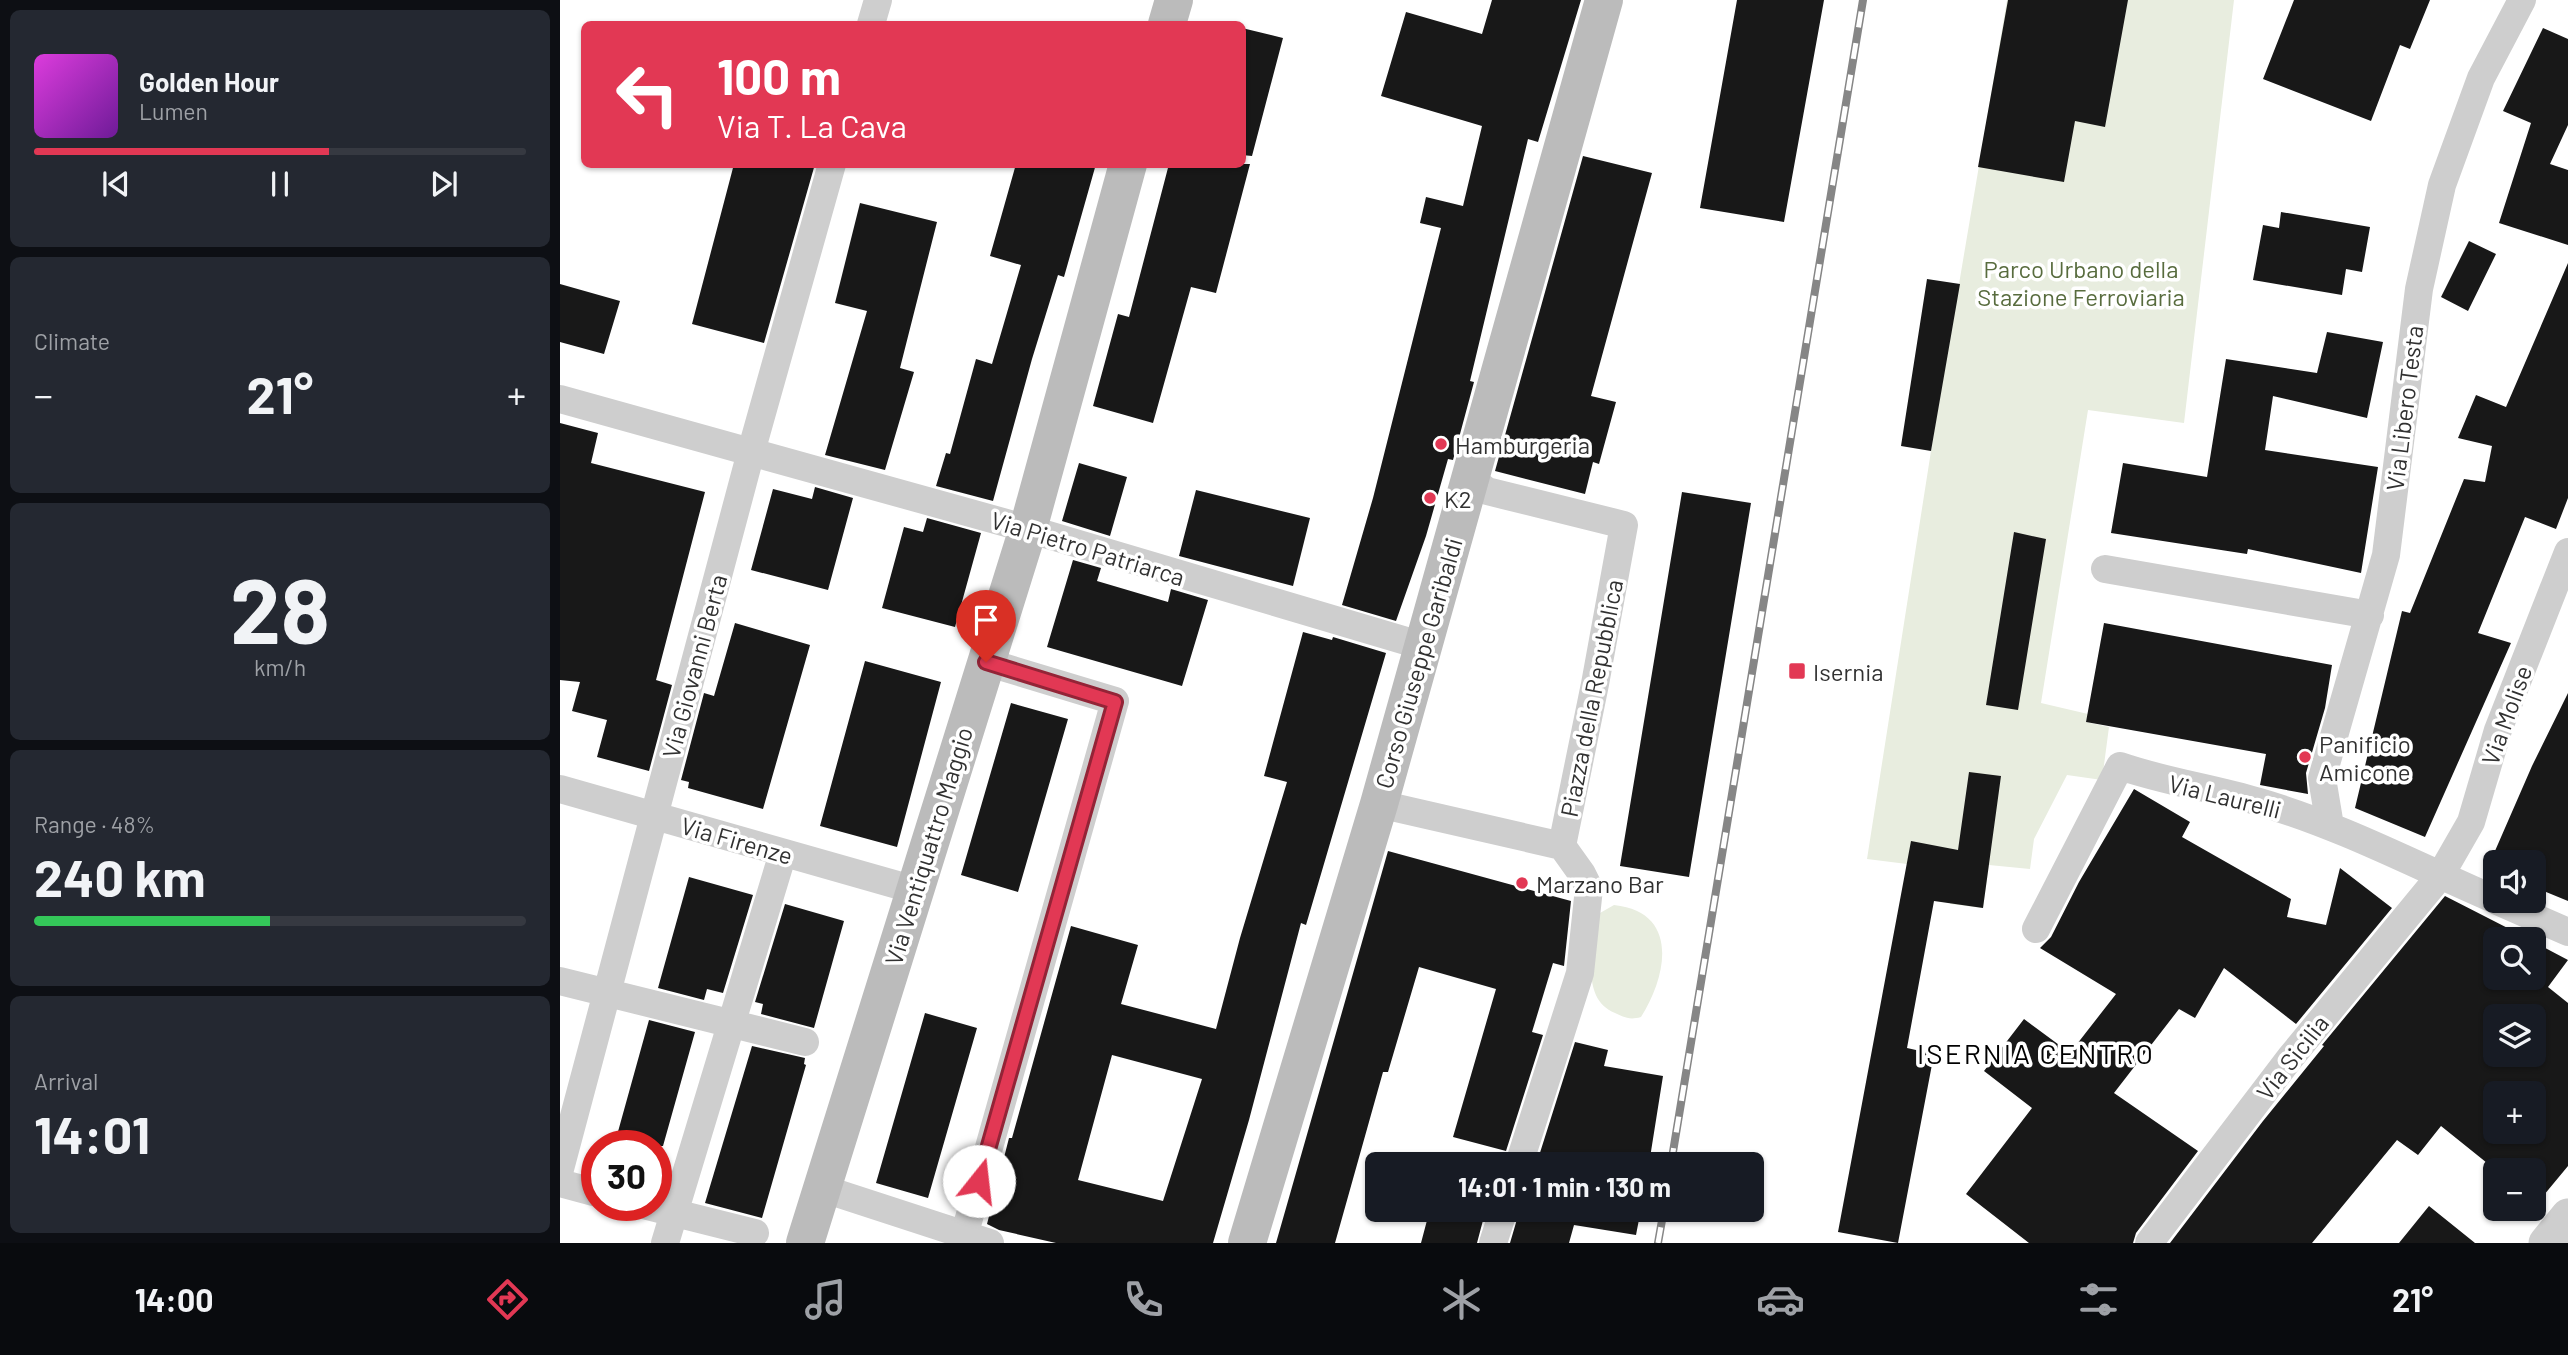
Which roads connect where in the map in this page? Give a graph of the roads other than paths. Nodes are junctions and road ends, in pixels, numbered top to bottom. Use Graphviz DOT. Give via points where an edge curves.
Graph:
graph roads {
  1 [pos="878,0"];
  2 [pos="1174,0"];
  3 [pos="1604,0"];
  4 [pos="2522,0"];
  5 [pos="872,21"];
  6 [pos="1168,21"];
  7 [pos="831,168"];
  8 [pos="1127,168"];
  9 [pos="560,399"];
  10 [pos="751,452"];
  11 [pos="1470,478"];
  12 [pos="1028,529"];
  13 [pos="2568,552"];
  14 [pos="2105,569"];
  15 [pos="2370,615"];
  16 [pos="1423,646"];
  17 [pos="986,662"];
  18 [pos="560,789"];
  19 [pos="1378,804"];
  20 [pos="655,816"];
  21 [pos="2330,826"];
  22 [pos="1562,846"];
  23 [pos="783,853"];
  24 [pos="2440,876"];
  25 [pos="915,890"];
  26 [pos="2483,895"];
  27 [pos="2524,913"];
  28 [pos="2036,929"];
  29 [pos="2568,932"];
  30 [pos="560,981"];
  31 [pos="607,993"];
  32 [pos="732,1023"];
  33 [pos="805,1042"];
  34 [pos="1523,1152"];
  35 [pos="560,1169"];
  36 [pos="560,1183"];
  37 [pos="821,1188"];
  38 [pos="581,1189"];
  39 [pos="674,1213"];
  40 [pos="2568,1216"];
  41 [pos="1500,1222"];
  42 [pos="755,1233"];
  43 [pos="972,1240"];
  44 [pos="665,1243"];
  45 [pos="805,1243"];
  46 [pos="1247,1243"];
  47 [pos="1493,1243"];
  48 [pos="2149,1243"];
  49 [pos="2546,1243"];
  1 -- 5 [label="street"];
  2 -- 6 [label="main road"];
  3 -- 11 [label="main road, Corso Giuseppe Garibaldi"];
  4 -- 15 [label="street, Via Libero Testa" via="2481,78 2442,185 2419,289 2386,555"];
  7 -- 10 [label="street, Via Giovanni Berta"];
  8 -- 12 [label="main road, Via Ventiquattro Maggio"];
  9 -- 10 [label="street, Via Pietro Patriarca"];
  10 -- 12 [label="street, Via Pietro Patriarca"];
  10 -- 20 [label="street, Via Giovanni Berta"];
  11 -- 16 [label="main road, Corso Giuseppe Garibaldi"];
  11 -- 22 [label="street, Piazza della Repubblica" via="1487,491 1624,525"];
  12 -- 16 [label="street, Via Pietro Patriarca"];
  12 -- 17 [label="main road, Via Ventiquattro Maggio"];
  13 -- 24 [label="street, Via Molise" via="2498,730 2471,822"];
  14 -- 15 [label="street"];
  15 -- 21 [label="street, Via Libero Testa" via="2322,778"];
  16 -- 19 [label="main road, Corso Giuseppe Garibaldi"];
  17 -- 25 [label="main road, Via Ventiquattro Maggio"];
  17 -- 43 [label="street" via="1115,702"];
  18 -- 20 [label="street, Via Firenze"];
  19 -- 22 [label="street, Piazza della Repubblica"];
  19 -- 46 [label="main road, Corso Giuseppe Garibaldi"];
  20 -- 23 [label="street, Via Firenze"];
  20 -- 31 [label="street, Via Giovanni Berta"];
  21 -- 24 [label="street, Via Laurelli"];
  21 -- 28 [label="street, Via Laurelli" via="2120,766"];
  22 -- 34 [label="street" via="1589,888 1580,972"];
  23 -- 25 [label="street, Via Firenze"];
  23 -- 32 [label="street"];
  24 -- 26 [label="street, Via Laurelli"];
  24 -- 48 [label="street, Via Sicilia" via="2290,1058"];
  25 -- 37 [label="main road, Via Ventiquattro Maggio"];
  27 -- 29 [label="street, Via Laurelli"];
  30 -- 31 [label="street"];
  31 -- 32 [label="street"];
  31 -- 35 [label="street, Via Giovanni Berta"];
  32 -- 33 [label="street"];
  32 -- 39 [label="street"];
  36 -- 38 [label="street"];
  37 -- 43 [label="street"];
  37 -- 45 [label="main road, Via Ventiquattro Maggio"];
  39 -- 42 [label="street"];
  39 -- 44 [label="street"];
  40 -- 49 [label="street"];
  41 -- 47 [label="street"];
}
